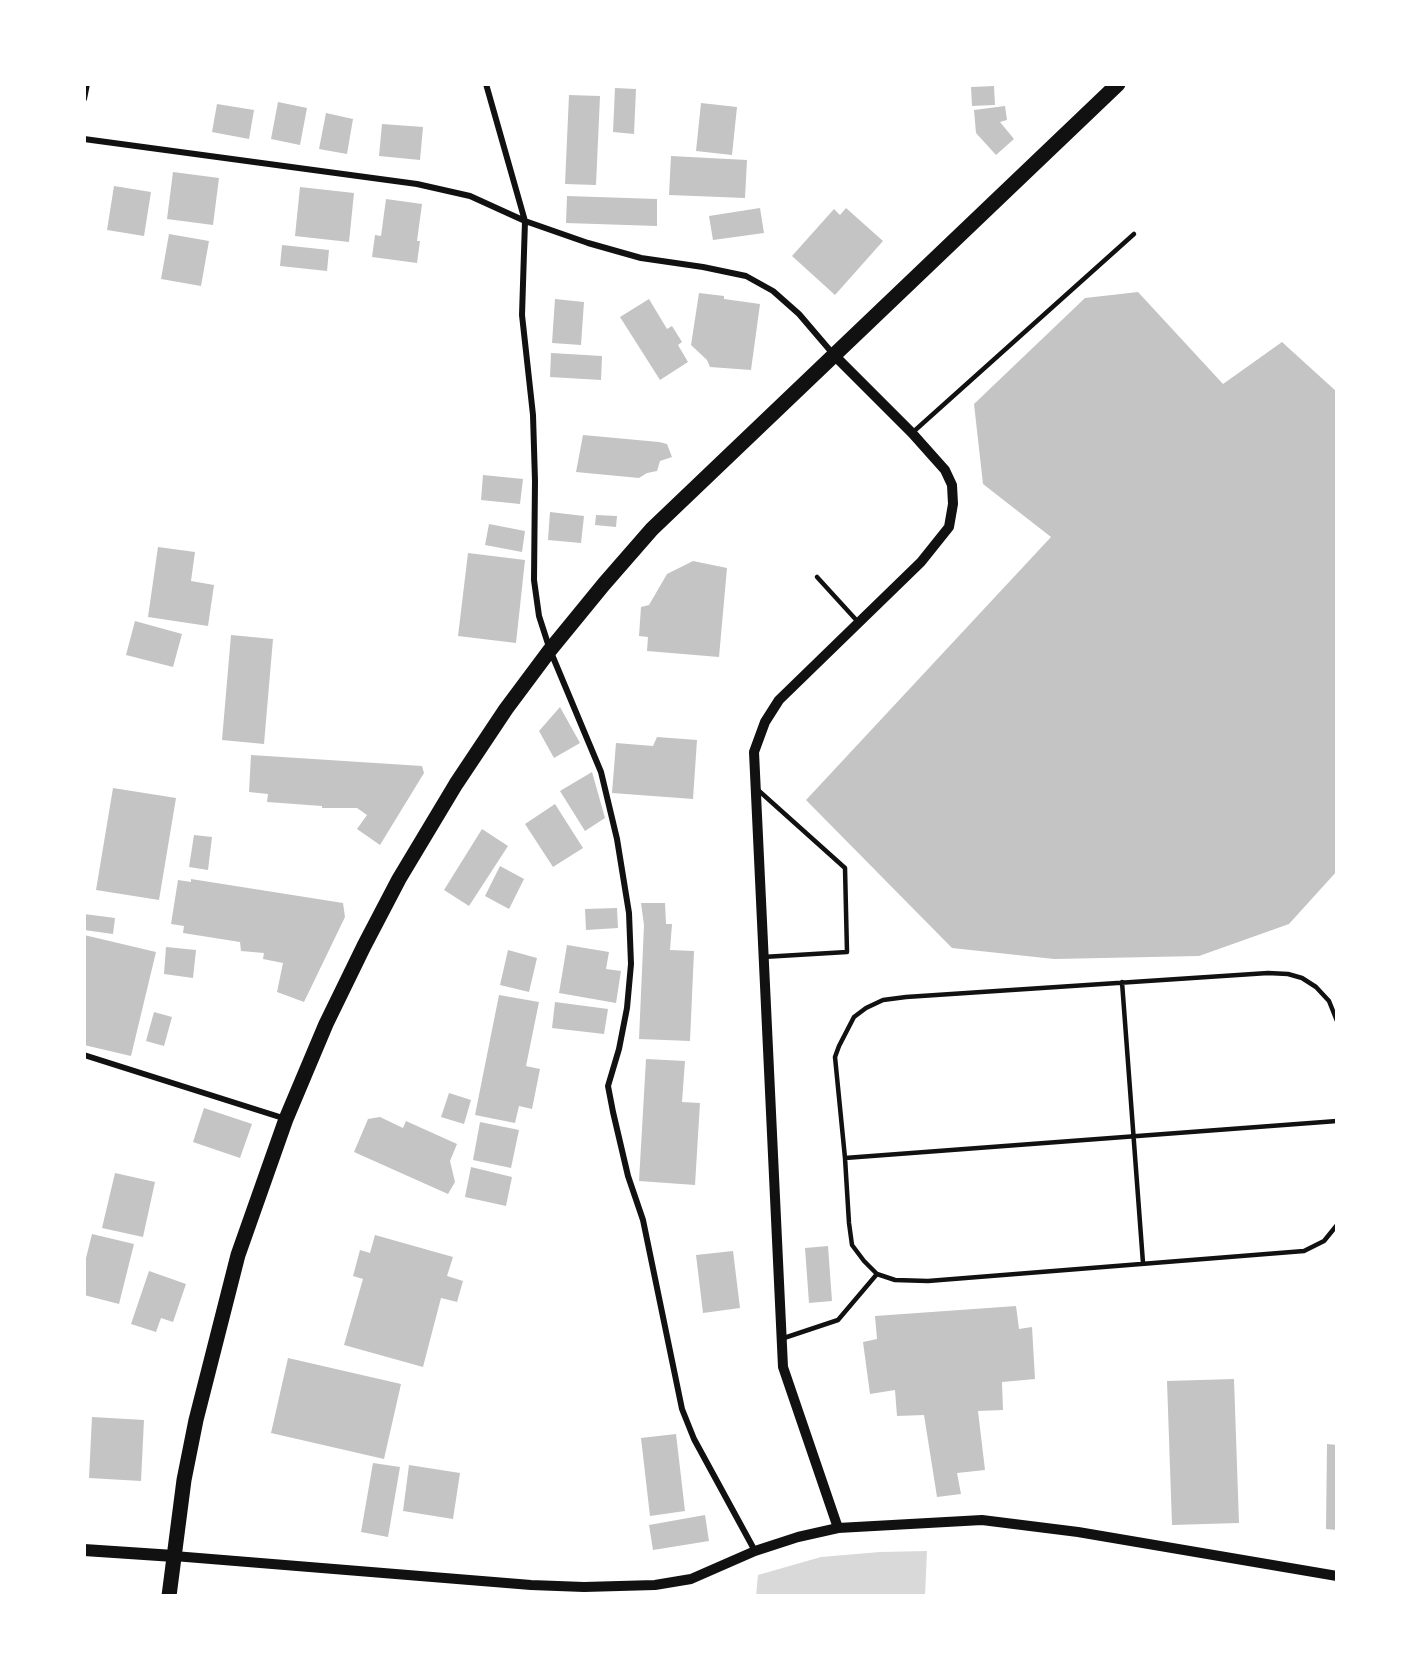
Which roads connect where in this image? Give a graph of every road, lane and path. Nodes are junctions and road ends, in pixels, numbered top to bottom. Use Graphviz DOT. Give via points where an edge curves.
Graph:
graph roads {
  1 [pos="87,84"];
  2 [pos="486,84"];
  3 [pos="1118,84"];
  4 [pos="84,99"];
  5 [pos="84,139"];
  6 [pos="525,221"];
  7 [pos="1134,234"];
  8 [pos="835,356"];
  9 [pos="912,434"];
  10 [pos="817,577"];
  11 [pos="859,623"];
  12 [pos="550,650"];
  13 [pos="756,788"];
  14 [pos="763,957"];
  15 [pos="1122,982"];
  16 [pos="1337,1021"];
  17 [pos="84,1055"];
  18 [pos="286,1119"];
  19 [pos="1337,1121"];
  20 [pos="1134,1137"];
  21 [pos="845,1158"];
  22 [pos="1337,1225"];
  23 [pos="1143,1263"];
  24 [pos="878,1274"];
  25 [pos="781,1338"];
  26 [pos="838,1528"];
  27 [pos="84,1550"];
  28 [pos="755,1551"];
  29 [pos="174,1556"];
  30 [pos="1337,1576"];
  31 [pos="169,1596"];
  1 -- 4 [label="street"];
  2 -- 6 [label="street"];
  3 -- 8 [label="main road"];
  5 -- 6 [label="street" via="417,184 470,196"];
  6 -- 8 [label="street" via="641,258 746,276 773,291 799,314"];
  6 -- 12 [label="street" via="522,315 533,416 534,580 538,616"];
  7 -- 9 [label="lane"];
  8 -- 9 [label="street"];
  8 -- 12 [label="main road" via="652,529"];
  9 -- 11 [label="street" via="945,470 952,484 949,527 921,562"];
  10 -- 11 [label="lane"];
  11 -- 13 [label="street" via="779,700 765,722 754,752"];
  12 -- 18 [label="main road" via="456,784 399,879 326,1024"];
  12 -- 28 [label="street" via="601,772 629,913 632,964 620,1049 608,1086 613,1112 643,1220 682,1409 694,1439"];
  13 -- 14 [label="street"];
  13 -- 14 [label="lane" via="845,868 847,952"];
  14 -- 25 [label="street"];
  15 -- 16 [label="lane" via="1288,974 1316,987 1329,1001"];
  15 -- 20 [label="lane"];
  15 -- 21 [label="lane" via="883,1000 866,1008 854,1017 836,1057"];
  17 -- 18 [label="street"];
  18 -- 29 [label="main road" via="238,1255 212,1353 184,1480"];
  19 -- 20 [label="lane"];
  20 -- 21 [label="lane"];
  20 -- 23 [label="lane"];
  21 -- 24 [label="lane" via="852,1245"];
  22 -- 23 [label="lane" via="1324,1240 1304,1251"];
  23 -- 24 [label="lane" via="920,1281"];
  24 -- 25 [label="lane" via="838,1320"];
  25 -- 26 [label="street" via="783,1367"];
  26 -- 28 [label="street"];
  26 -- 30 [label="street" via="982,1520 1078,1532"];
  27 -- 29 [label="main road"];
  28 -- 29 [label="street" via="691,1579 655,1585 584,1587"];
  29 -- 31 [label="main road"];
}
